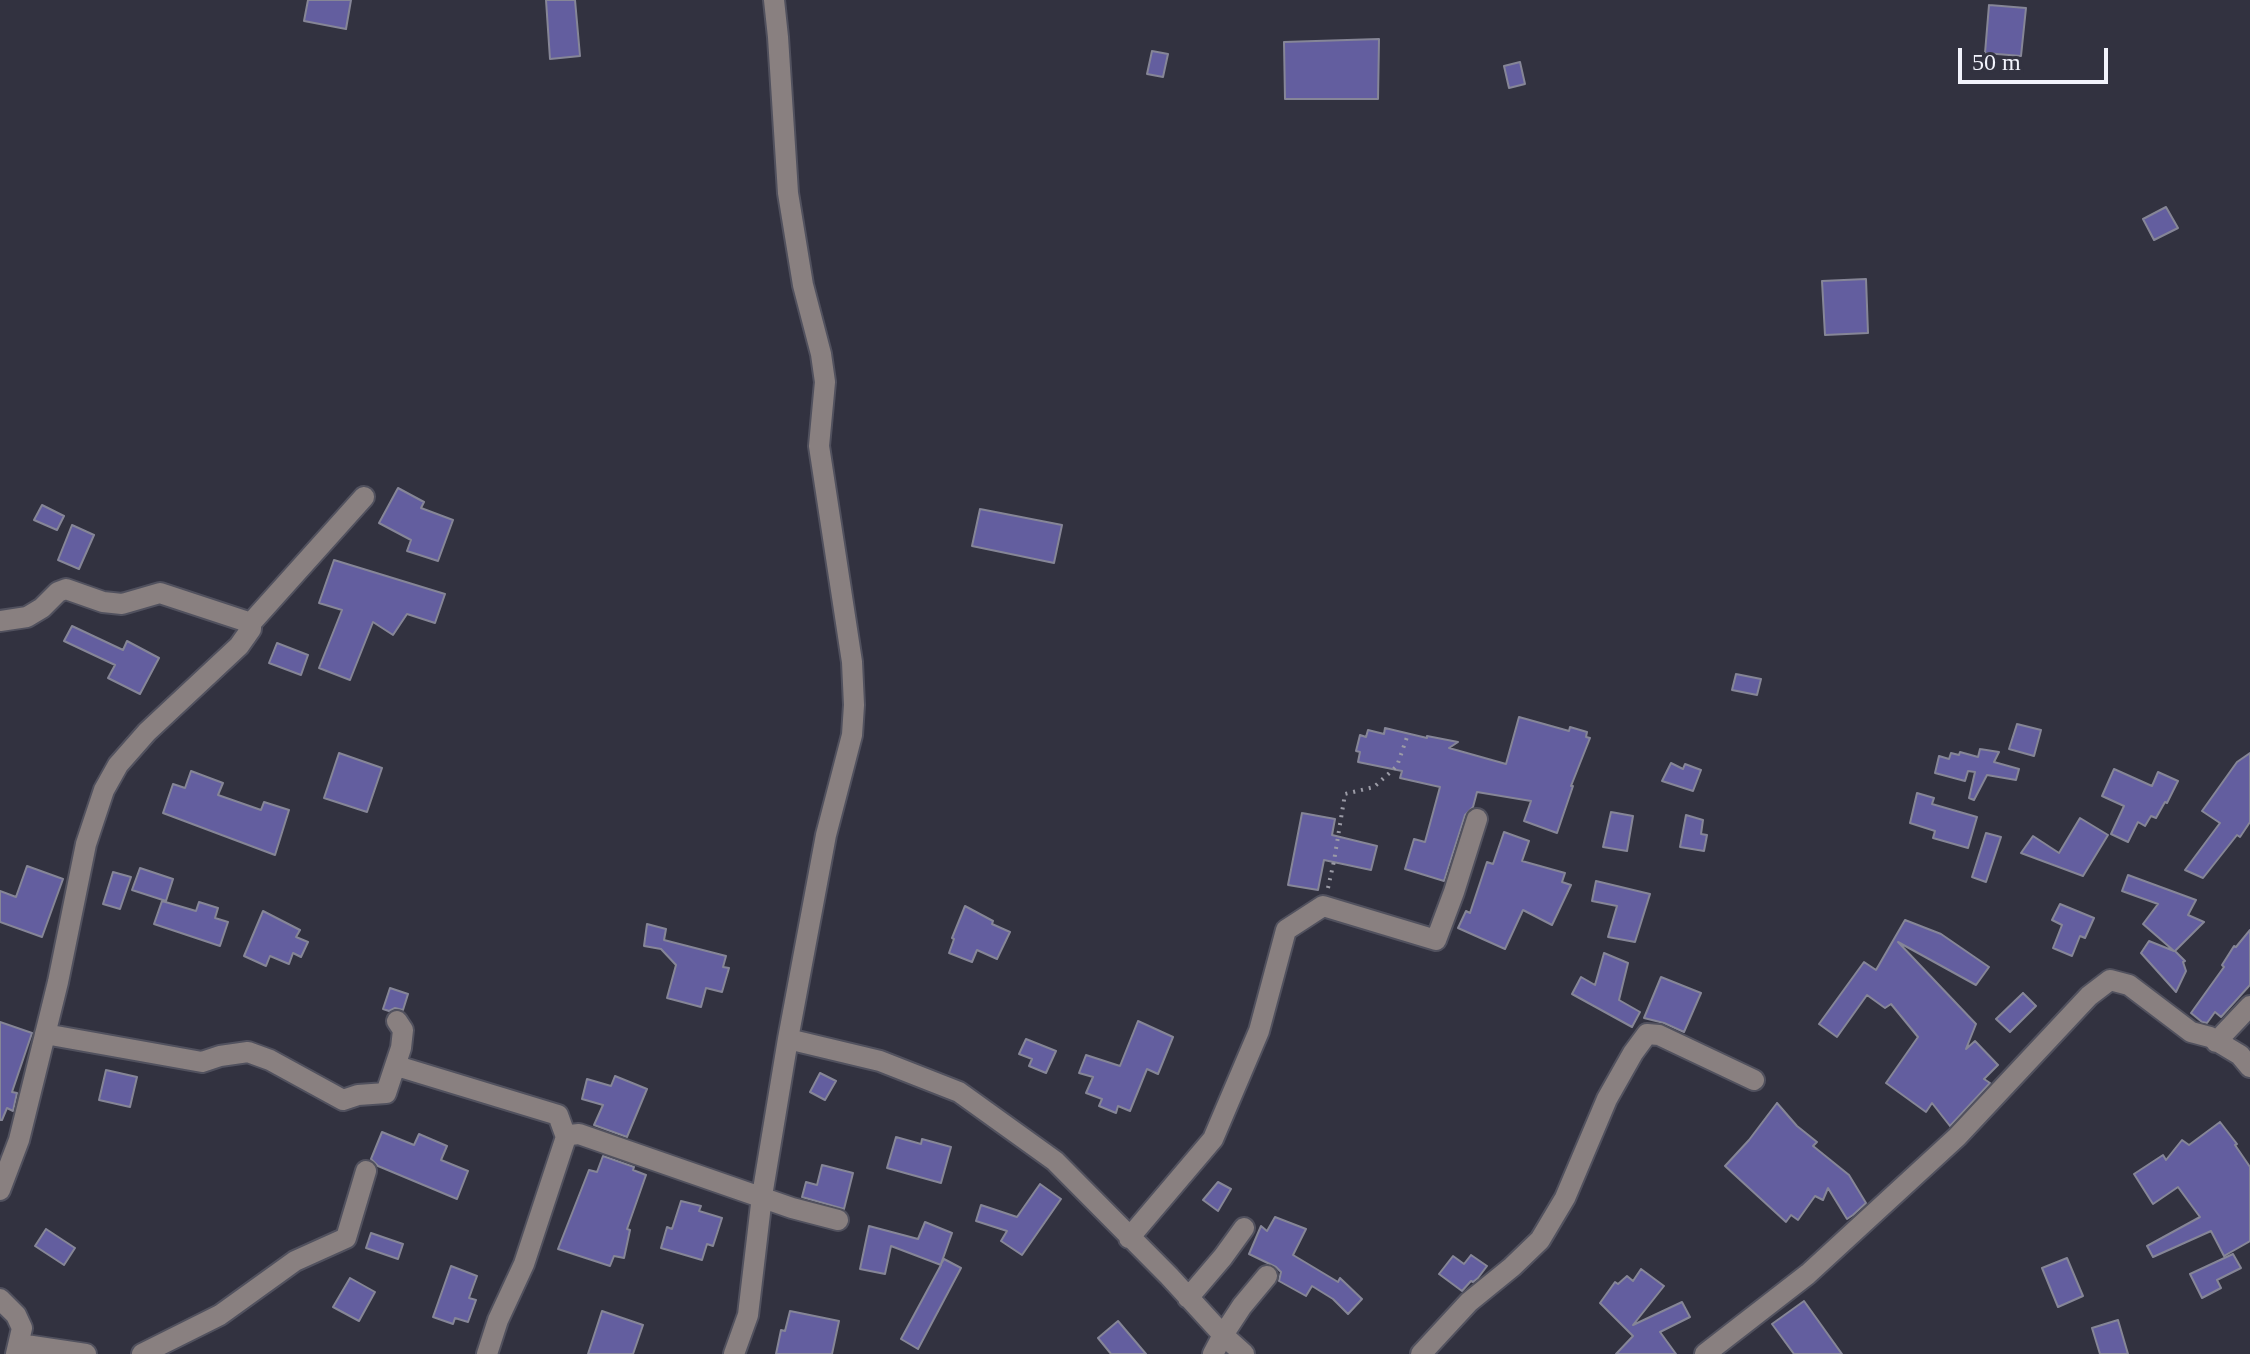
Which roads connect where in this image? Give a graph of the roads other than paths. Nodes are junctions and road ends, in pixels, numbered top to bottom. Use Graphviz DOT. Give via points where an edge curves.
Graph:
graph roads {
  1 [pos="774,0"];
  2 [pos="364,497"];
  3 [pos="0,621"];
  4 [pos="251,623"];
  5 [pos="1477,819"];
  6 [pos="2250,1006"];
  7 [pos="397,1021"];
  8 [pos="45,1034"];
  9 [pos="788,1039"];
  10 [pos="2216,1042"];
  11 [pos="397,1066"];
  12 [pos="2250,1067"];
  13 [pos="1754,1080"];
  14 [pos="566,1137"];
  15 [pos="366,1171"];
  16 [pos="0,1190"];
  17 [pos="762,1196"];
  18 [pos="838,1220"];
  19 [pos="1244,1228"];
  20 [pos="1129,1238"];
  21 [pos="1267,1276"];
  22 [pos="1188,1298"];
  23 [pos="0,1299"];
  24 [pos="1223,1335"];
  25 [pos="18,1349"];
  26 [pos="86,1354"];
  27 [pos="142,1354"];
  28 [pos="487,1354"];
  29 [pos="734,1354"];
  30 [pos="1213,1354"];
  31 [pos="1244,1354"];
  32 [pos="1421,1354"];
  33 [pos="1705,1354"];
  1 -- 9 [label="street" via="788,193 825,382 819,446 854,705"];
  2 -- 4 [label="street"];
  3 -- 4 [label="street" via="27,617 66,589 122,604 160,593"];
  4 -- 8 [label="street" via="239,646 147,732 104,790 86,844"];
  5 -- 20 [label="street" via="1436,940 1323,906 1286,930 1259,1031 1213,1139"];
  6 -- 10 [label="street"];
  7 -- 11 [label="street" via="403,1030"];
  8 -- 11 [label="street" via="202,1062 248,1052 343,1100 386,1093"];
  8 -- 16 [label="street" via="19,1140"];
  9 -- 17 [label="street"];
  9 -- 20 [label="street" via="880,1061 959,1092 1055,1161"];
  10 -- 12 [label="street"];
  10 -- 33 [label="street" via="2191,1032 2129,985 2110,980 1957,1137 1808,1274"];
  11 -- 14 [label="street" via="558,1115"];
  13 -- 32 [label="street" via="1647,1034 1607,1099 1565,1198 1540,1240 1469,1302"];
  14 -- 17 [label="street" via="579,1134"];
  14 -- 28 [label="street"];
  15 -- 27 [label="street" via="346,1238 295,1261 220,1315"];
  17 -- 18 [label="street"];
  17 -- 29 [label="street" via="748,1315"];
  19 -- 22 [label="street"];
  20 -- 22 [label="street"];
  21 -- 24 [label="street"];
  22 -- 24 [label="street"];
  23 -- 25 [label="street" via="21,1322"];
  24 -- 30 [label="street"];
  24 -- 31 [label="street"];
  25 -- 26 [label="street"];
}
